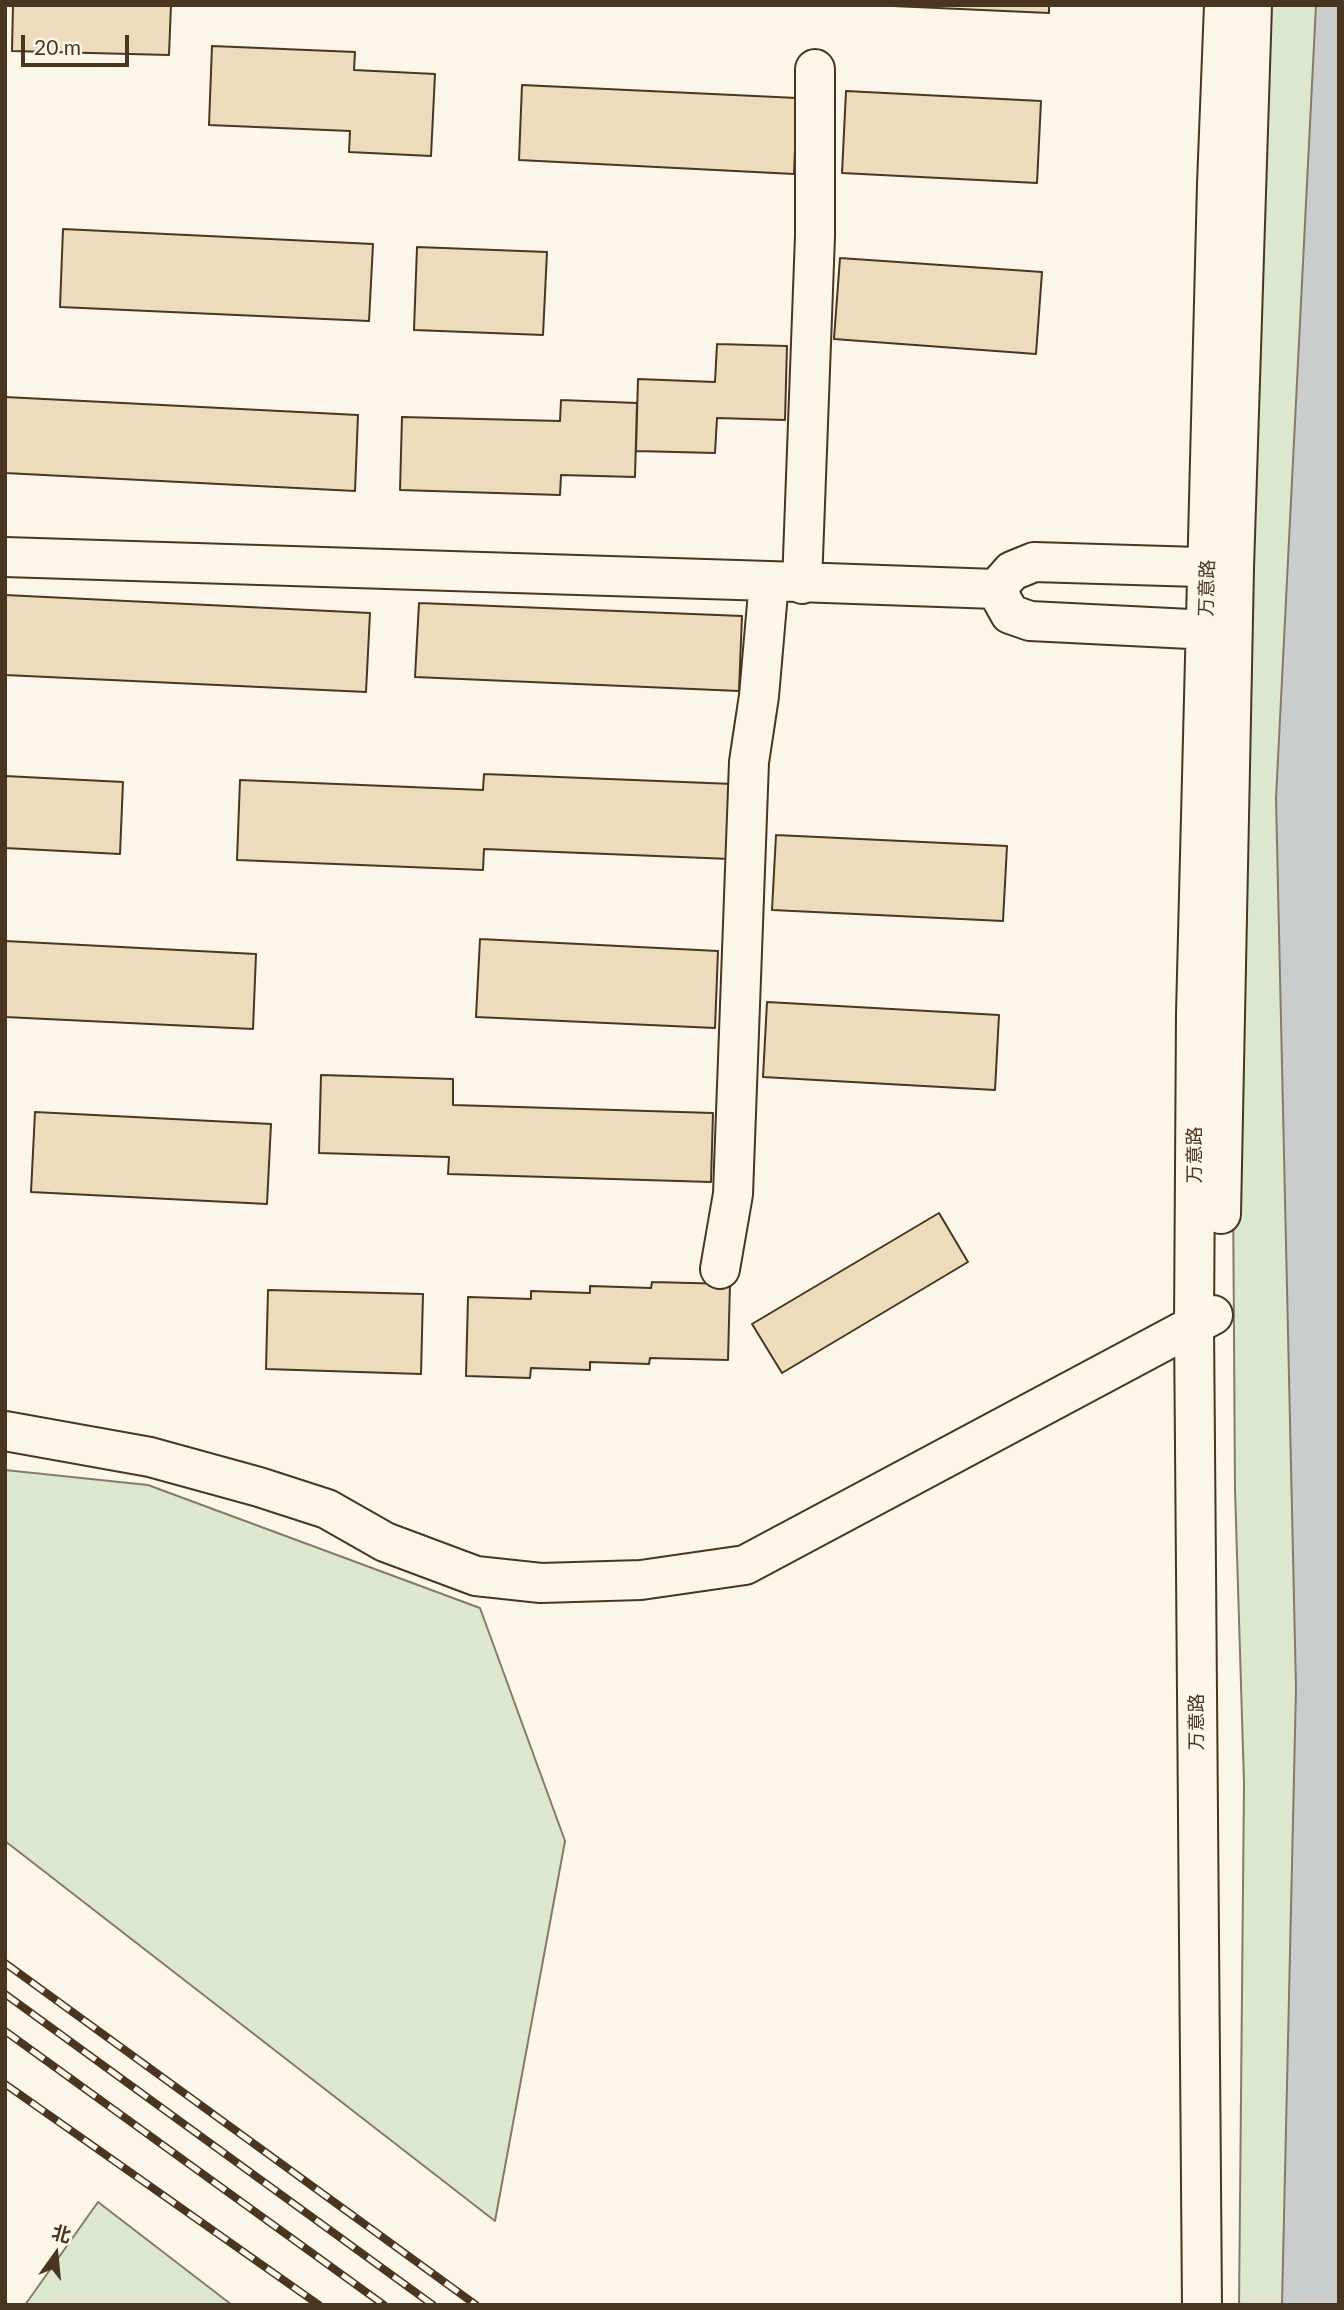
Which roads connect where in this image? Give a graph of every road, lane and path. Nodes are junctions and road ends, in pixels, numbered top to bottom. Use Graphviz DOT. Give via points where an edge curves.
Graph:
graph roads {
  1 [pos="1224,5"];
  2 [pos="1252,5"];
  3 [pos="815,69"];
  4 [pos="5,557"];
  5 [pos="1221,568"];
  6 [pos="785,582"];
  7 [pos="996,589"];
  8 [pos="1219,631"];
  9 [pos="720,1269"];
  10 [pos="1207,1319"];
  11 [pos="5,1431"];
  12 [pos="1202,2305"];
  13 [pos="1222,2305"];
  1 -- 5 [label="street, 万意路" via="1217,184"];
  2 -- 5 [label="street, 万意路"];
  3 -- 6 [label="street" via="815,236"];
  4 -- 6 [label="street"];
  5 -- 7 [label="street" via="1034,562 1012,571"];
  5 -- 8 [label="street, 万意路"];
  6 -- 7 [label="street"];
  6 -- 9 [label="street" via="749,762 733,1194"];
  7 -- 8 [label="street" via="1010,614 1030,621"];
  8 -- 10 [label="street, 万意路"];
  10 -- 11 [label="street" via="745,1565 641,1580 541,1583 476,1576 385,1542 327,1509 270,1491 150,1457"];
  10 -- 12 [label="street, 万意路"];
  10 -- 13 [label="street, 万意路"];
}
